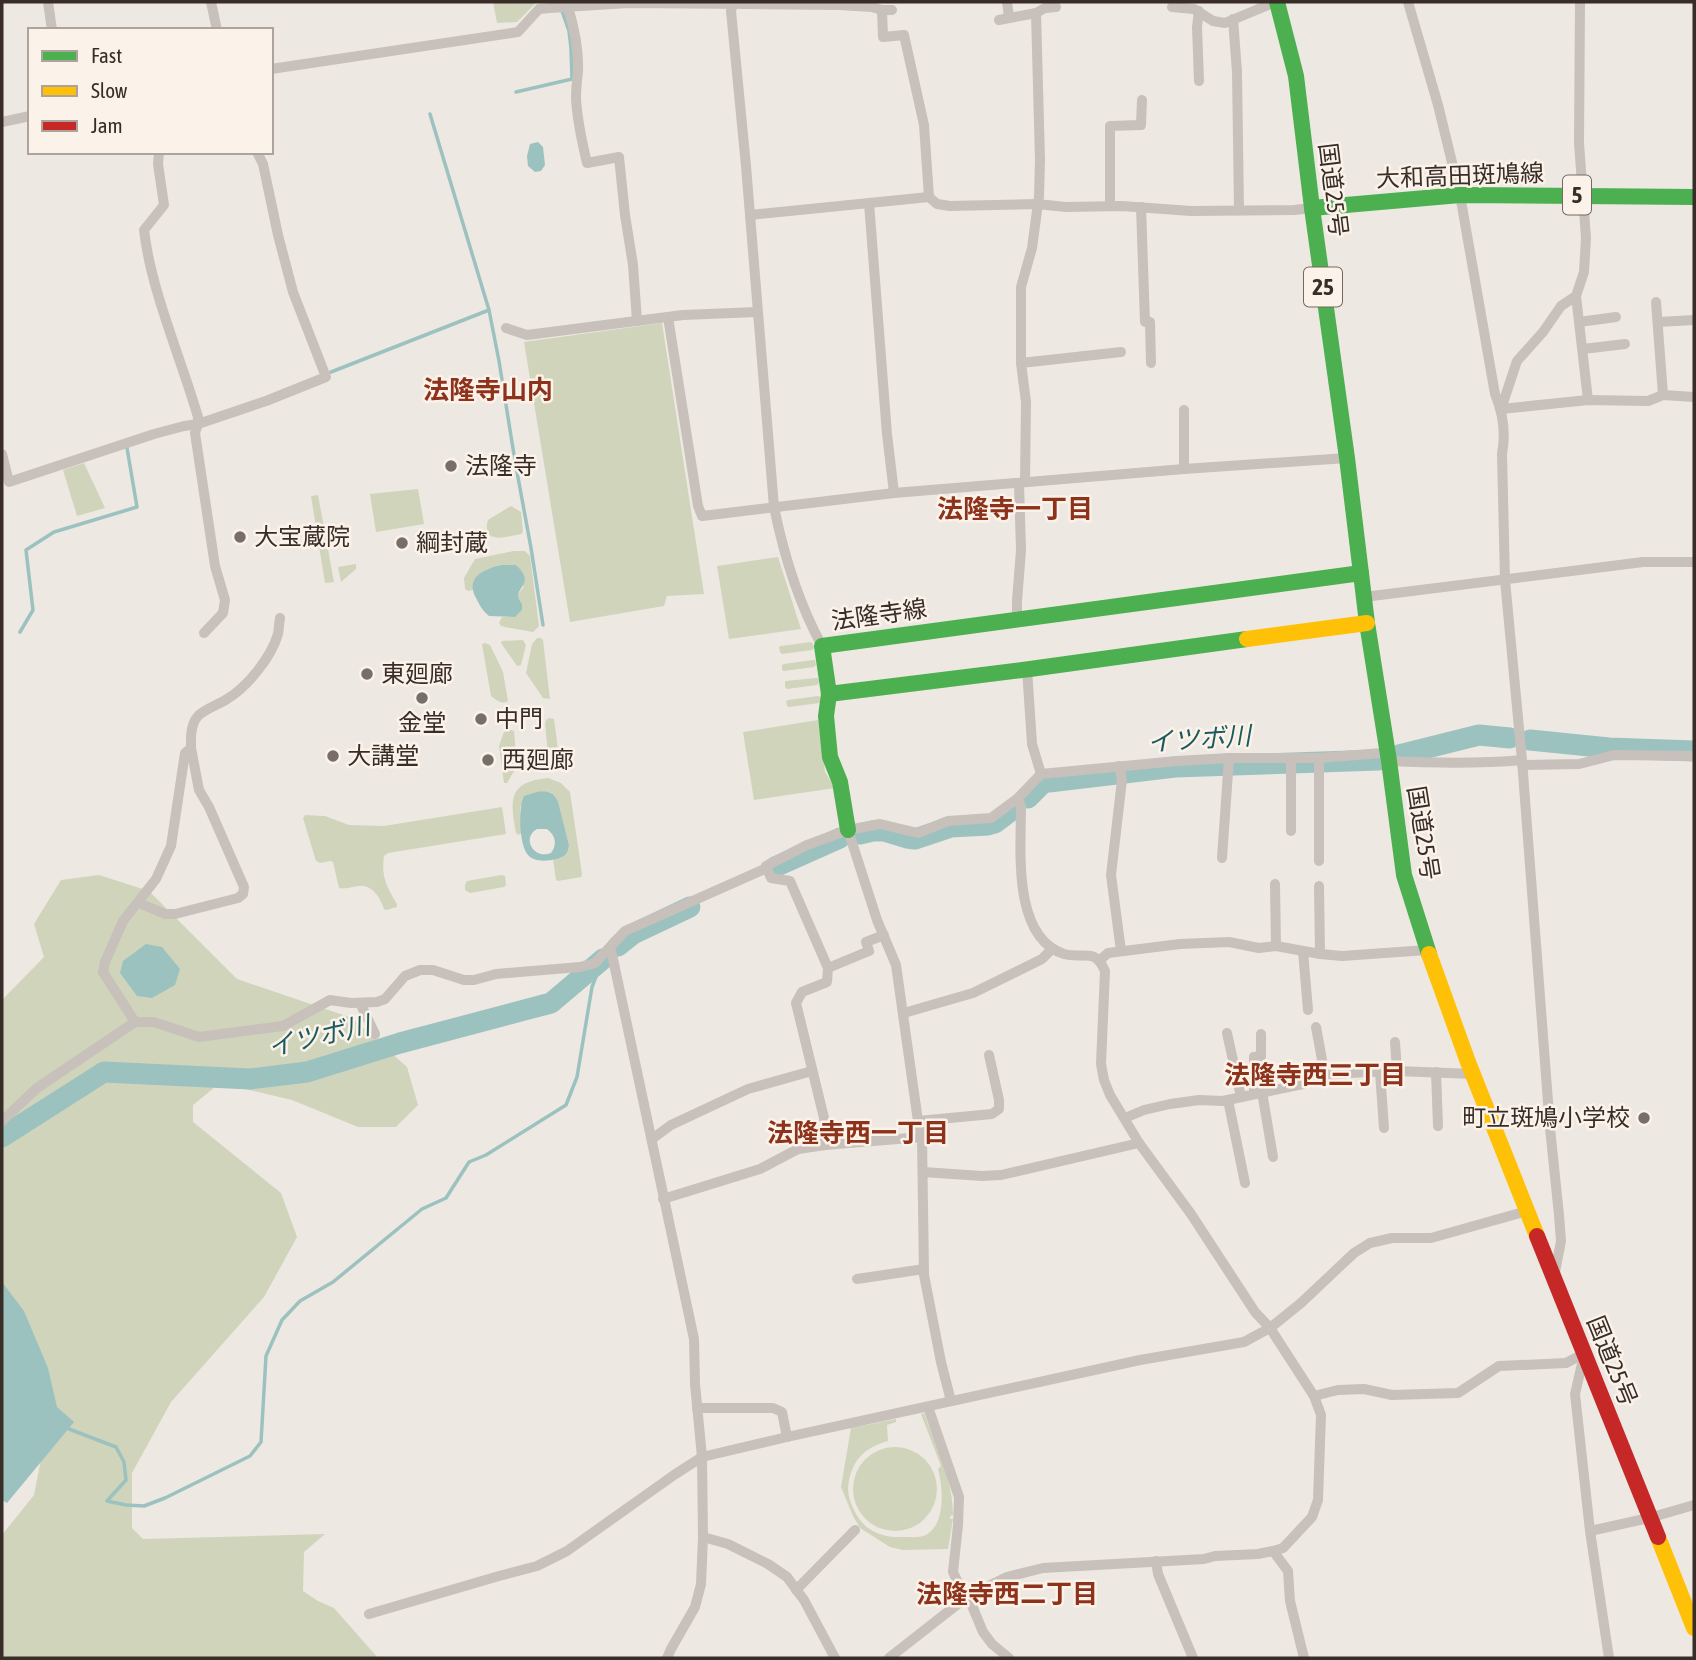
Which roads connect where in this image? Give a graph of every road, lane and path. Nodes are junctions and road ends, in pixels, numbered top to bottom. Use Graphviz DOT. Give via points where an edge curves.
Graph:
graph roads {
  1 [pos="48,2"];
  2 [pos="211,2"];
  3 [pos="1007,2"];
  4 [pos="1276,2"];
  5 [pos="1408,2"];
  6 [pos="1580,2"];
  7 [pos="748,3"];
  8 [pos="839,3"];
  9 [pos="550,5"];
  10 [pos="733,6"];
  11 [pos="1056,7"];
  12 [pos="1172,7"];
  13 [pos="569,9"];
  14 [pos="1199,11"];
  15 [pos="1036,13"];
  16 [pos="1233,19"];
  17 [pos="52,28"];
  18 [pos="217,28"];
  19 [pos="273,69"];
  20 [pos="1199,81"];
  21 [pos="1142,100"];
  22 [pos="28,116"];
  23 [pos="2,122"];
  24 [pos="159,154"];
  25 [pos="258,154"];
  26 [pos="1460,195"];
  27 [pos="1583,195"];
  28 [pos="929,197"];
  29 [pos="1694,197"];
  30 [pos="869,203"];
  31 [pos="1037,204"];
  32 [pos="1110,206"];
  33 [pos="1141,207"];
  34 [pos="1312,208"];
  35 [pos="1239,210"];
  36 [pos="750,215"];
  37 [pos="1576,296"];
  38 [pos="1656,302"];
  39 [pos="757,312"];
  40 [pos="668,317"];
  41 [pos="1616,317"];
  42 [pos="1694,320"];
  43 [pos="637,321"];
  44 [pos="1579,322"];
  45 [pos="1658,322"];
  46 [pos="506,328"];
  47 [pos="1625,344"];
  48 [pos="1583,349"];
  49 [pos="1121,352"];
  50 [pos="1021,363"];
  51 [pos="1151,363"];
  52 [pos="1663,395"];
  53 [pos="1694,397"];
  54 [pos="1588,400"];
  55 [pos="1501,408"];
  56 [pos="1184,410"];
  57 [pos="198,424"];
  58 [pos="2,454"];
  59 [pos="1347,458"];
  60 [pos="1184,469"];
  61 [pos="1022,483"];
  62 [pos="894,493"];
  63 [pos="774,507"];
  64 [pos="1694,562"];
  65 [pos="1361,573"];
  66 [pos="1505,580"];
  67 [pos="1364,597"];
  68 [pos="280,618"];
  69 [pos="1017,619"];
  70 [pos="1367,623"];
  71 [pos="204,633"];
  72 [pos="822,646"];
  73 [pos="1027,669"];
  74 [pos="829,694"];
  75 [pos="191,748"];
  76 [pos="1694,756"];
  77 [pos="1385,757"];
  78 [pos="1291,761"];
  79 [pos="1319,761"];
  80 [pos="1229,763"];
  81 [pos="1522,763"];
  82 [pos="1120,770"];
  83 [pos="1041,774"];
  84 [pos="1018,798"];
  85 [pos="848,830"];
  86 [pos="1291,831"];
  87 [pos="1222,858"];
  88 [pos="1319,860"];
  89 [pos="767,868"];
  90 [pos="1275,884"];
  91 [pos="1319,886"];
  92 [pos="139,903"];
  93 [pos="884,935"];
  94 [pos="1276,946"];
  95 [pos="610,949"];
  96 [pos="1052,949"];
  97 [pos="1427,950"];
  98 [pos="1121,951"];
  99 [pos="1303,951"];
  100 [pos="1320,954"];
  101 [pos="1100,960"];
  102 [pos="828,968"];
  103 [pos="360,1003"];
  104 [pos="1308,1010"];
  105 [pos="904,1013"];
  106 [pos="135,1022"];
  107 [pos="1316,1027"];
  108 [pos="375,1034"];
  109 [pos="1227,1034"];
  110 [pos="1261,1034"];
  111 [pos="1395,1042"];
  112 [pos="989,1055"];
  113 [pos="812,1071"];
  114 [pos="1397,1071"];
  115 [pos="1380,1072"];
  116 [pos="1436,1072"];
  117 [pos="1473,1074"];
  118 [pos="1325,1076"];
  119 [pos="1258,1093"];
  120 [pos="1241,1097"];
  121 [pos="1228,1100"];
  122 [pos="1125,1118"];
  123 [pos="2,1121"];
  124 [pos="918,1121"];
  125 [pos="1438,1126"];
  126 [pos="1384,1128"];
  127 [pos="922,1137"];
  128 [pos="652,1139"];
  129 [pos="1139,1143"];
  130 [pos="825,1145"];
  131 [pos="1273,1157"];
  132 [pos="923,1172"];
  133 [pos="1245,1183"];
  134 [pos="663,1199"];
  135 [pos="1527,1210"];
  136 [pos="924,1269"];
  137 [pos="1555,1278"];
  138 [pos="857,1279"];
  139 [pos="1270,1328"];
  140 [pos="1585,1353"];
  141 [pos="1314,1396"];
  142 [pos="951,1401"];
  143 [pos="928,1407"];
  144 [pos="698,1408"];
  145 [pos="787,1437"];
  146 [pos="702,1457"];
  147 [pos="1694,1505"];
  148 [pos="1649,1518"];
  149 [pos="855,1530"];
  150 [pos="1590,1531"];
  151 [pos="703,1537"];
  152 [pos="1273,1552"];
  153 [pos="1157,1561"];
  154 [pos="796,1590"];
  155 [pos="966,1597"];
  156 [pos="369,1614"];
  157 [pos="1694,1628"];
  158 [pos="667,1658"];
  159 [pos="835,1658"];
  160 [pos="889,1658"];
  161 [pos="1009,1658"];
  162 [pos="1193,1658"];
  163 [pos="1304,1658"];
  164 [pos="1609,1658"];
  1 -- 17 [label="street"];
  2 -- 18 [label="street"];
  3 -- 15 [label="street" via="1004,18"];
  4 -- 16 [label="street"];
  4 -- 34 [label="main road, 国道25号 / 25" via="1296,76"];
  5 -- 26 [label="street"];
  6 -- 27 [label="street"];
  7 -- 8 [label="street"];
  7 -- 10 [label="street"];
  8 -- 28 [label="street" via="887,10 883,37 904,35 924,125"];
  9 -- 13 [label="street"];
  9 -- 19 [label="street" via="539,9 518,32"];
  10 -- 13 [label="street" via="667,3"];
  10 -- 36 [label="street"];
  11 -- 15 [label="street"];
  12 -- 14 [label="street"];
  13 -- 43 [label="street" via="576,43 577,114 587,163 619,157"];
  14 -- 16 [label="street" via="1220,23"];
  14 -- 20 [label="street"];
  15 -- 31 [label="street"];
  16 -- 35 [label="street"];
  21 -- 32 [label="street" via="1141,125 1110,126"];
  22 -- 23 [label="street"];
  24 -- 57 [label="street" via="164,205 144,230 146,247"];
  25 -- 57 [label="street" via="293,292 326,377"];
  26 -- 27 [label="main road, 大和高田斑鳩線 / 5"];
  26 -- 34 [label="main road, 大和高田斑鳩線 / 5"];
  26 -- 55 [label="street"];
  27 -- 29 [label="main road, 大和高田斑鳩線 / 5"];
  27 -- 37 [label="street" via="1584,272"];
  28 -- 30 [label="street"];
  28 -- 31 [label="street" via="950,206"];
  30 -- 36 [label="street"];
  30 -- 62 [label="street"];
  31 -- 32 [label="street"];
  31 -- 50 [label="street" via="1021,288"];
  32 -- 33 [label="street"];
  33 -- 35 [label="street"];
  33 -- 51 [label="street"];
  34 -- 35 [label="street"];
  34 -- 59 [label="main road, 国道25号 / 25"];
  36 -- 39 [label="street"];
  37 -- 44 [label="street"];
  37 -- 55 [label="street" via="1561,306 1517,361"];
  38 -- 45 [label="street"];
  39 -- 40 [label="street"];
  39 -- 63 [label="street"];
  40 -- 43 [label="street"];
  40 -- 63 [label="street" via="702,516"];
  41 -- 44 [label="street"];
  42 -- 45 [label="street"];
  43 -- 46 [label="street" via="527,335"];
  44 -- 48 [label="street"];
  45 -- 52 [label="street"];
  47 -- 48 [label="street"];
  48 -- 54 [label="street"];
  49 -- 50 [label="street" via="1100,349"];
  50 -- 61 [label="street" via="1026,402"];
  52 -- 53 [label="street"];
  52 -- 54 [label="street" via="1648,401"];
  54 -- 55 [label="street"];
  55 -- 66 [label="street"];
  56 -- 60 [label="street"];
  57 -- 58 [label="street" via="9,482"];
  57 -- 71 [label="street" via="195,433 215,566 225,600 223,613"];
  59 -- 60 [label="street"];
  59 -- 65 [label="main road, 国道25号 / 25"];
  60 -- 61 [label="street"];
  61 -- 62 [label="street"];
  61 -- 69 [label="street"];
  62 -- 63 [label="street"];
  63 -- 72 [label="street" via="794,585"];
  64 -- 66 [label="street" via="1643,562"];
  65 -- 67 [label="main road, 国道25号 / 25"];
  65 -- 69 [label="main road, 法隆寺線"];
  66 -- 67 [label="street"];
  66 -- 81 [label="street"];
  67 -- 70 [label="main road, 国道25号 / 25"];
  68 -- 75 [label="street" via="278,635 247,684 199,715 190,736"];
  69 -- 72 [label="main road, 法隆寺線"];
  70 -- 73 [label="main road"];
  70 -- 77 [label="main road, 国道25号 / 25"];
  72 -- 74 [label="main road, 法隆寺線"];
  73 -- 74 [label="main road"];
  73 -- 83 [label="street" via="1032,744"];
  74 -- 85 [label="main road, 法隆寺線" via="830,757 840,782"];
  75 -- 92 [label="street" via="184,753 171,846"];
  75 -- 92 [label="street" via="199,790 244,887 243,894 175,914"];
  76 -- 81 [label="street" via="1614,755 1579,764"];
  77 -- 79 [label="street"];
  77 -- 81 [label="street" via="1426,763"];
  77 -- 97 [label="main road, 国道25号 / 25" via="1404,875"];
  78 -- 79 [label="street"];
  78 -- 80 [label="street"];
  78 -- 86 [label="street"];
  79 -- 88 [label="street"];
  80 -- 82 [label="street"];
  80 -- 87 [label="street"];
  81 -- 137 [label="street" via="1561,1241"];
  82 -- 83 [label="street"];
  82 -- 98 [label="street" via="1111,875"];
  83 -- 84 [label="street"];
  84 -- 85 [label="street" via="991,818 947,821 918,833 880,824"];
  84 -- 96 [label="street" via="1026,909"];
  85 -- 89 [label="street" via="807,845"];
  85 -- 93 [label="street"];
  89 -- 95 [label="street" via="625,931"];
  89 -- 102 [label="street" via="771,878 790,881"];
  90 -- 94 [label="street"];
  91 -- 100 [label="street"];
  92 -- 106 [label="street" via="123,921 103,972"];
  93 -- 102 [label="street" via="866,942 869,951"];
  93 -- 105 [label="street" via="897,965"];
  94 -- 98 [label="street" via="1229,942"];
  94 -- 99 [label="street"];
  95 -- 103 [label="street" via="595,963 580,967 474,980 420,970 405,976 385,999"];
  95 -- 128 [label="street"];
  96 -- 101 [label="street"];
  96 -- 105 [label="street" via="1042,959 973,993"];
  97 -- 100 [label="street"];
  97 -- 117 [label="main road, 国道25号 / 25"];
  98 -- 101 [label="street"];
  99 -- 100 [label="street"];
  99 -- 104 [label="street"];
  101 -- 122 [label="street" via="1105,971 1101,1064 1110,1096"];
  102 -- 113 [label="street" via="827,982 802,992 796,1003"];
  103 -- 106 [label="street" via="330,999 283,1026 198,1037 154,1022"];
  103 -- 108 [label="street"];
  105 -- 124 [label="street"];
  106 -- 123 [label="street" via="37,1088"];
  107 -- 118 [label="street"];
  109 -- 120 [label="street"];
  110 -- 119 [label="street" via="1261,1056 1254,1057"];
  111 -- 114 [label="street"];
  112 -- 124 [label="street" via="999,1109 992,1114"];
  113 -- 128 [label="street" via="748,1090 671,1125"];
  113 -- 130 [label="street" via="825,1122"];
  114 -- 115 [label="street"];
  114 -- 116 [label="street"];
  115 -- 118 [label="street"];
  115 -- 126 [label="street"];
  116 -- 117 [label="street"];
  116 -- 125 [label="street"];
  117 -- 135 [label="main road, 国道25号 / 25"];
  118 -- 119 [label="street"];
  119 -- 120 [label="street"];
  119 -- 131 [label="street"];
  120 -- 121 [label="street"];
  121 -- 122 [label="street" via="1170,1104"];
  121 -- 133 [label="street"];
  122 -- 129 [label="street"];
  124 -- 127 [label="street"];
  127 -- 130 [label="street"];
  127 -- 132 [label="street"];
  128 -- 134 [label="street"];
  129 -- 132 [label="street" via="1001,1175"];
  129 -- 139 [label="street"];
  130 -- 134 [label="street" via="798,1149 760,1169"];
  132 -- 136 [label="street"];
  134 -- 144 [label="street" via="694,1339"];
  135 -- 137 [label="main road, 国道25号 / 25"];
  135 -- 139 [label="street" via="1432,1238 1370,1243"];
  136 -- 138 [label="street"];
  136 -- 142 [label="street"];
  137 -- 140 [label="main road, 国道25号 / 25"];
  139 -- 141 [label="street"];
  139 -- 142 [label="street" via="1244,1342"];
  140 -- 141 [label="street" via="1566,1363 1499,1366 1458,1393 1392,1395 1364,1389"];
  140 -- 148 [label="main road, 国道25号 / 25"];
  140 -- 150 [label="street" via="1575,1394"];
  141 -- 152 [label="street" via="1321,1415 1318,1500 1299,1533"];
  142 -- 143 [label="street"];
  143 -- 145 [label="street"];
  143 -- 155 [label="street" via="959,1497 953,1572"];
  144 -- 145 [label="street" via="774,1408 782,1412"];
  144 -- 146 [label="street"];
  145 -- 146 [label="street"];
  146 -- 151 [label="street"];
  146 -- 156 [label="street" via="567,1551 537,1566"];
  147 -- 148 [label="street"];
  148 -- 150 [label="street"];
  148 -- 157 [label="main road, 国道25号 / 25"];
  149 -- 154 [label="street"];
  150 -- 164 [label="street"];
  151 -- 154 [label="street" via="768,1564"];
  151 -- 158 [label="street" via="695,1607"];
  152 -- 153 [label="street"];
  152 -- 163 [label="street" via="1288,1571"];
  153 -- 155 [label="street" via="1043,1568 1007,1577"];
  153 -- 162 [label="street" via="1158,1574"];
  154 -- 159 [label="street"];
  155 -- 160 [label="street"];
  155 -- 161 [label="street" via="983,1632"];
}
